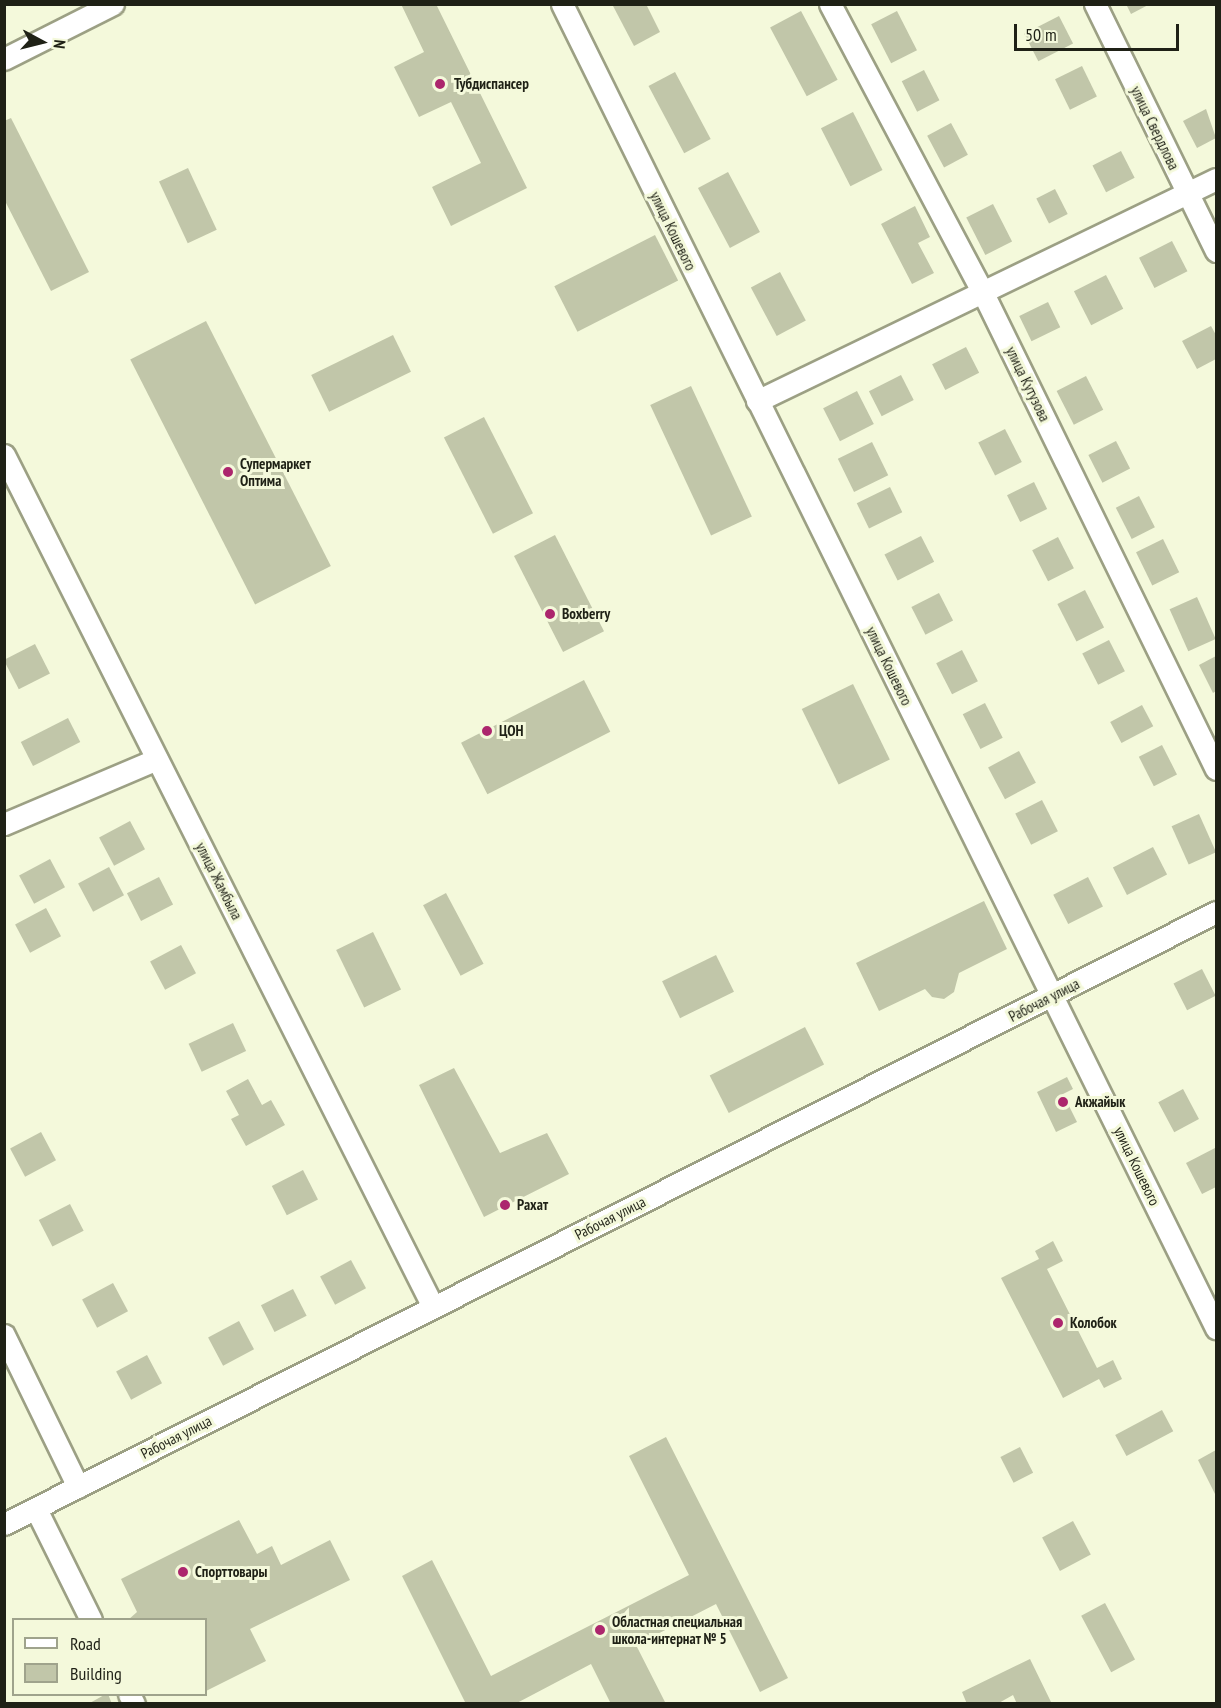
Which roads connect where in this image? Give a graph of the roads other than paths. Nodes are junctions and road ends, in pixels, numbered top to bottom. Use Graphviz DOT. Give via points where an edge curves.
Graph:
graph roads {
  1 [pos="112,4"];
  2 [pos="562,4"];
  3 [pos="830,4"];
  4 [pos="1095,4"];
  5 [pos="4,59"];
  6 [pos="1216,179"];
  7 [pos="1187,193"];
  8 [pos="1216,251"];
  9 [pos="982,291"];
  10 [pos="757,401"];
  11 [pos="4,455"];
  12 [pos="157,759"];
  13 [pos="1216,770"];
  14 [pos="4,824"];
  15 [pos="1216,912"];
  16 [pos="1053,995"];
  17 [pos="433,1307"];
  18 [pos="1216,1328"];
  19 [pos="4,1335"];
  20 [pos="78,1487"];
  21 [pos="36,1509"];
  22 [pos="4,1524"];
  23 [pos="90,1618"];
  1 -- 5 [label="street"];
  2 -- 10 [label="street, улица Кошевого"];
  3 -- 9 [label="street, улица Кутузова"];
  4 -- 7 [label="street, улица Свердлова"];
  6 -- 7 [label="street"];
  7 -- 8 [label="street, улица Свердлова"];
  7 -- 9 [label="street"];
  9 -- 10 [label="street"];
  9 -- 13 [label="street, улица Кутузова"];
  10 -- 16 [label="street, улица Кошевого"];
  11 -- 12 [label="street, улица Жамбыла"];
  12 -- 14 [label="street"];
  12 -- 17 [label="street, улица Жамбыла"];
  15 -- 16 [label="street, Рабочая улица"];
  16 -- 17 [label="street, Рабочая улица"];
  16 -- 18 [label="street, улица Кошевого"];
  17 -- 20 [label="street, Рабочая улица"];
  19 -- 20 [label="street"];
  20 -- 21 [label="street, Рабочая улица"];
  21 -- 22 [label="street, Рабочая улица"];
  21 -- 23 [label="street"];
}
